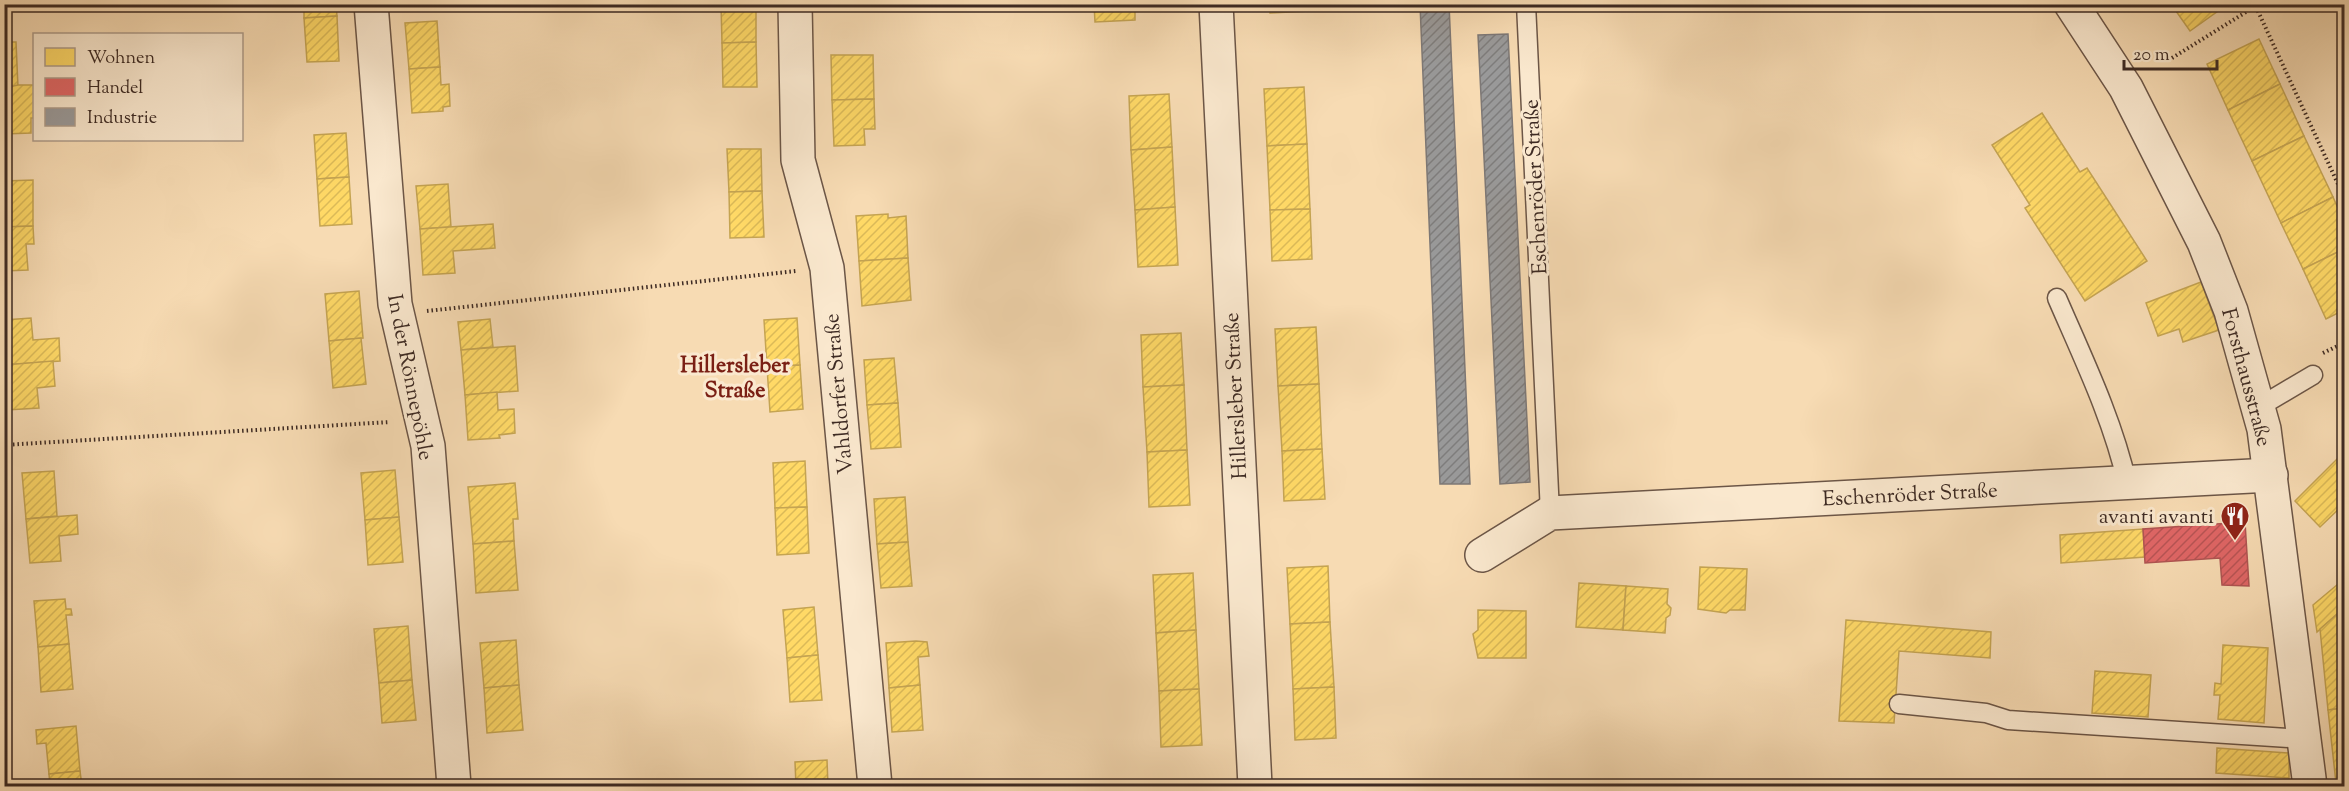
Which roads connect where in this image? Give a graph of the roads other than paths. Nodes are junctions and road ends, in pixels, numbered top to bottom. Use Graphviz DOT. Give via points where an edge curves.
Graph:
graph roads {
  1 [pos="370,4"];
  2 [pos="795,4"];
  3 [pos="1216,4"];
  4 [pos="1526,4"];
  5 [pos="2071,4"];
  6 [pos="2057,298"];
  7 [pos="2313,375"];
  8 [pos="2259,406"];
  9 [pos="2271,475"];
  10 [pos="2127,483"];
  11 [pos="1550,513"];
  12 [pos="1482,555"];
  13 [pos="1899,704"];
  14 [pos="2304,739"];
  15 [pos="454,786"];
  16 [pos="875,786"];
  17 [pos="1255,786"];
  18 [pos="2310,786"];
  1 -- 15 [label="street, In der Rönnepöhle" via="397,314 428,446"];
  2 -- 16 [label="street, Vahldorfer Straße" via="798,160 826,268"];
  3 -- 17 [label="street, Hillersleber Straße"];
  4 -- 11 [label="lane, Eschenröder Straße"];
  5 -- 8 [label="street, Forsthausstraße" via="2126,88 2204,243 2231,311"];
  6 -- 10 [label="lane" via="2087,367"];
  7 -- 8 [label="lane"];
  8 -- 9 [label="street, Forsthausstraße"];
  9 -- 10 [label="street, Eschenröder Straße"];
  9 -- 14 [label="street, Forsthausstraße"];
  10 -- 11 [label="street, Eschenröder Straße"];
  11 -- 12 [label="street, Eschenröder Straße"];
  13 -- 14 [label="lane" via="1986,712 2008,720"];
  14 -- 18 [label="street, Forsthausstraße"];
}
